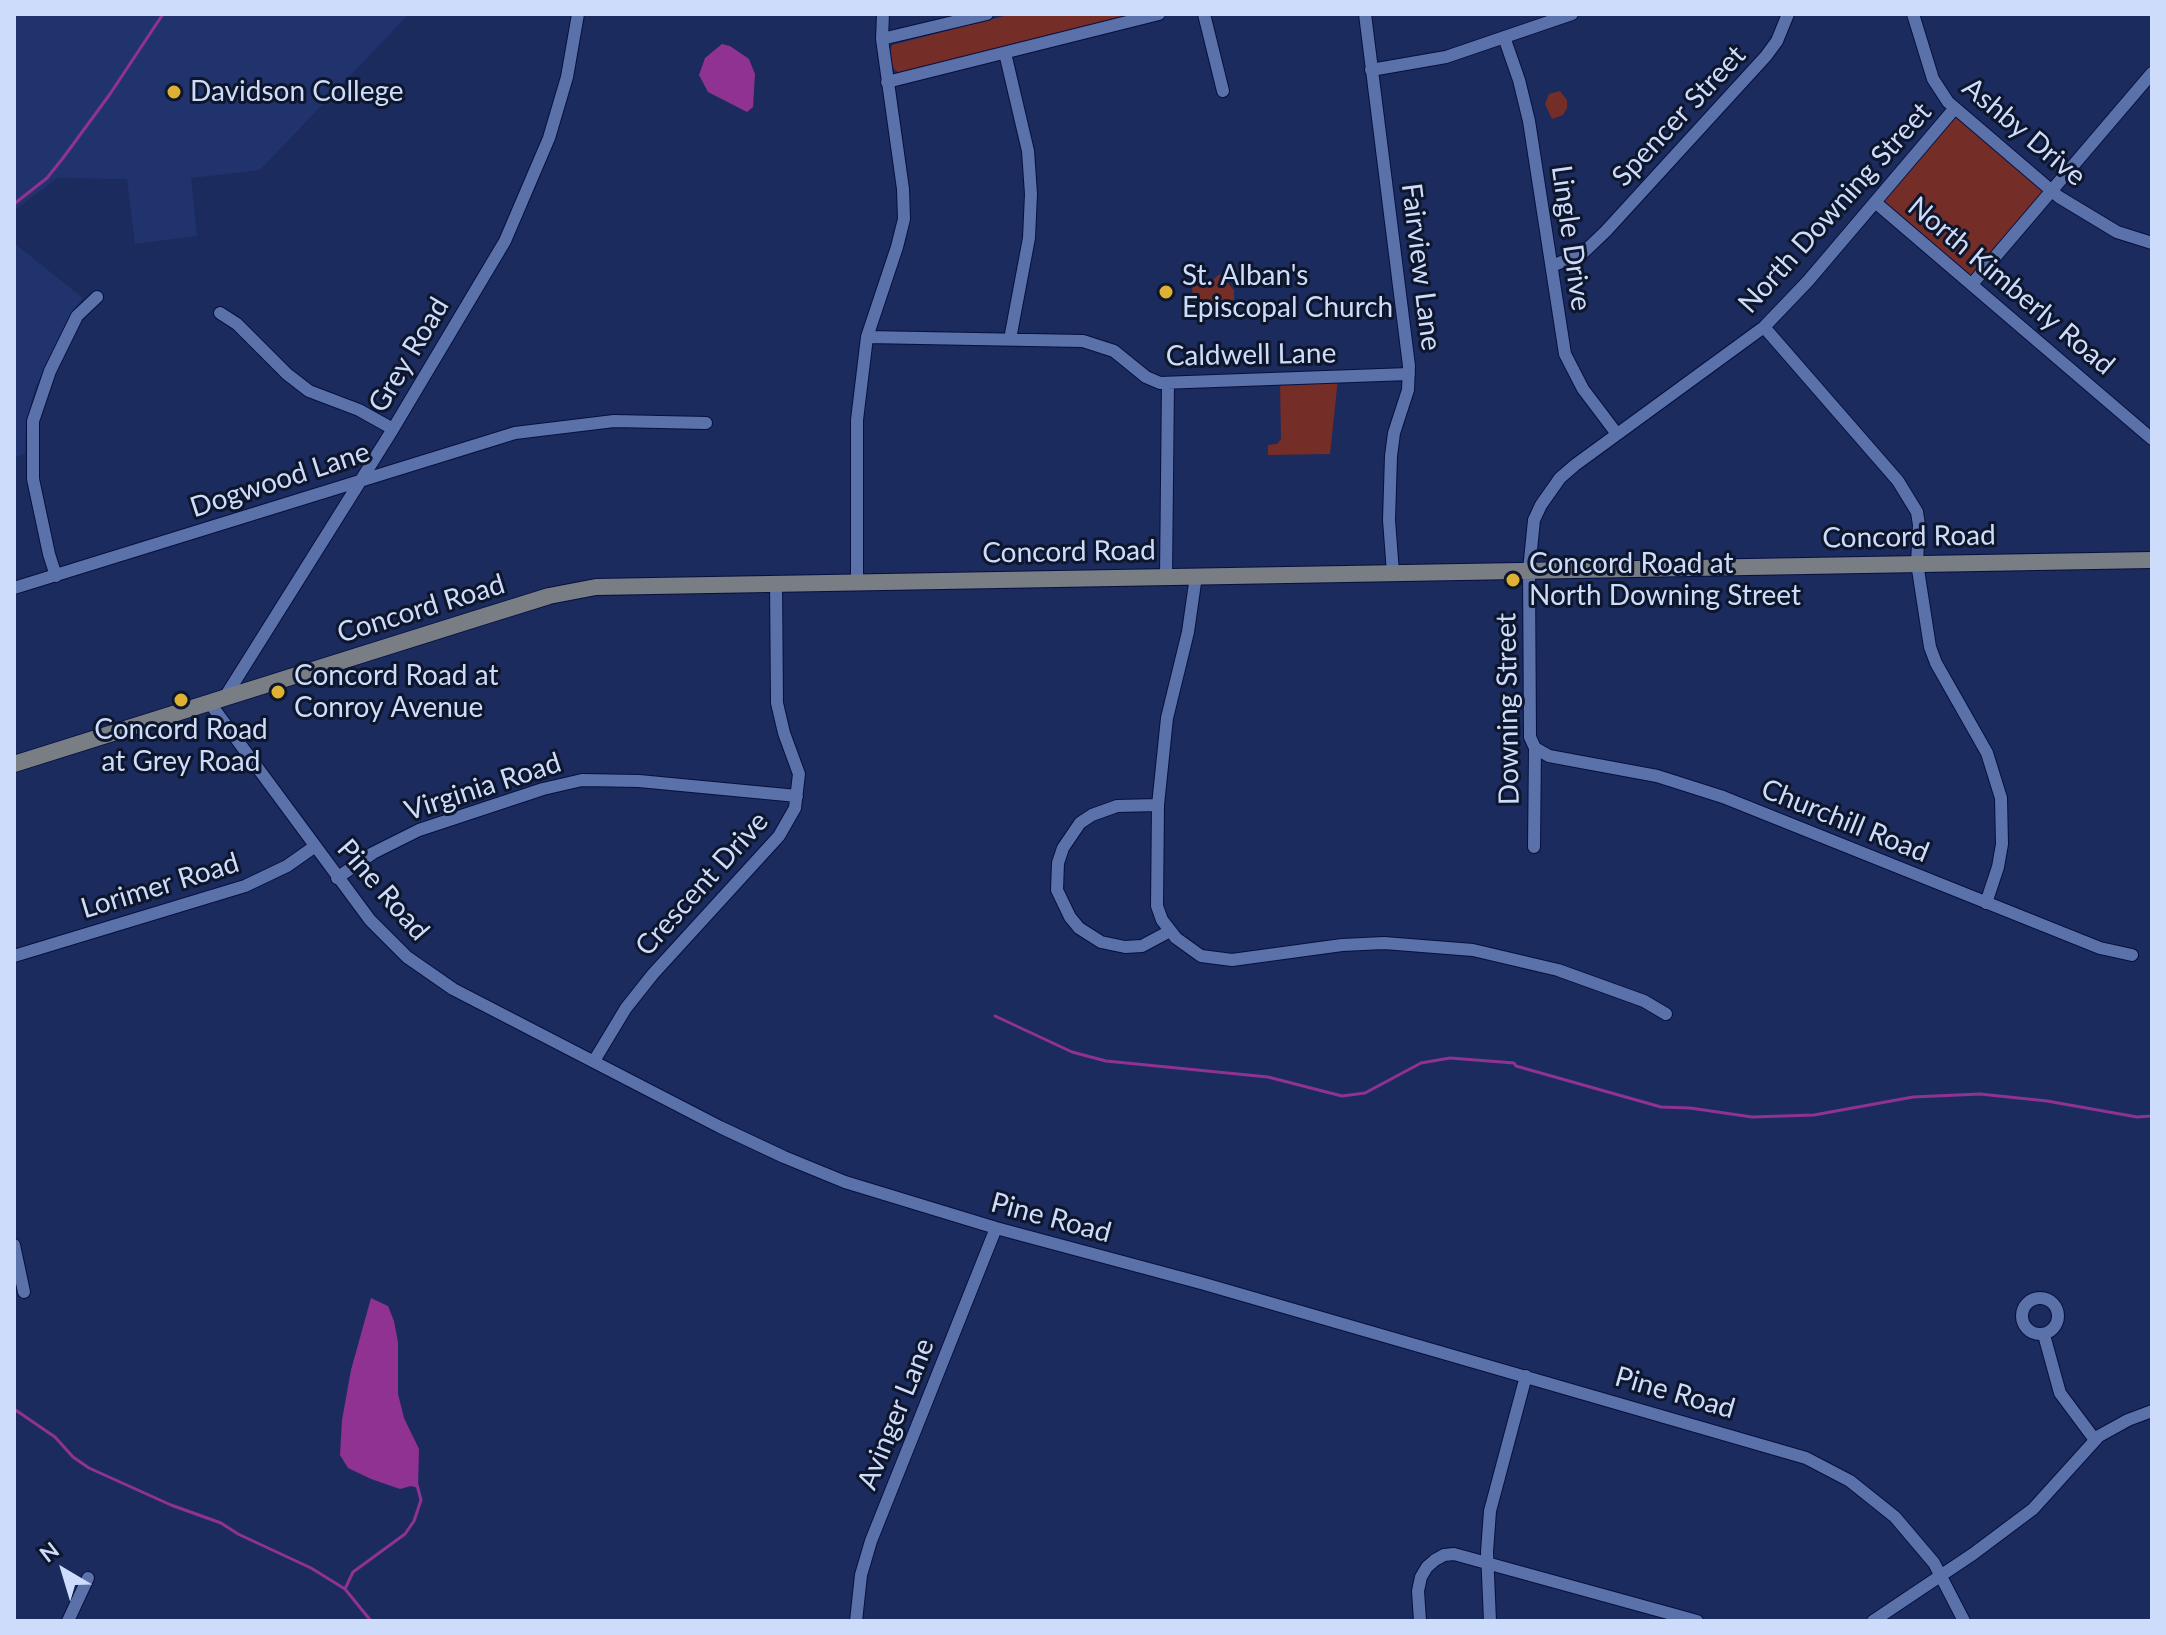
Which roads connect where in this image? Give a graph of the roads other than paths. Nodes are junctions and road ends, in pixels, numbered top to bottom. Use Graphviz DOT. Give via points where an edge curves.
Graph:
graph roads {
  1 [pos="578,14"];
  2 [pos="883,14"];
  3 [pos="987,14"];
  4 [pos="1159,14"];
  5 [pos="1204,14"];
  6 [pos="1365,14"];
  7 [pos="1572,14"];
  8 [pos="1788,14"];
  9 [pos="1913,14"];
  10 [pos="1504,37"];
  11 [pos="882,39"];
  12 [pos="1005,53"];
  13 [pos="1371,70"];
  14 [pos="2152,73"];
  15 [pos="887,82"];
  16 [pos="1223,91"];
  17 [pos="1955,108"];
  18 [pos="2052,190"];
  19 [pos="1875,202"];
  20 [pos="2152,243"];
  21 [pos="1552,266"];
  22 [pos="1972,284"];
  23 [pos="97,297"];
  24 [pos="220,313"];
  25 [pos="1764,327"];
  26 [pos="867,337"];
  27 [pos="1010,339"];
  28 [pos="1409,374"];
  29 [pos="1168,383"];
  30 [pos="706,423"];
  31 [pos="393,429"];
  32 [pos="1617,434"];
  33 [pos="2152,439"];
  34 [pos="362,479"];
  35 [pos="2152,560"];
  36 [pos="1917,563"];
  37 [pos="1529,570"];
  38 [pos="1393,573"];
  39 [pos="56,576"];
  40 [pos="1166,576"];
  41 [pos="1196,576"];
  42 [pos="857,581"];
  43 [pos="776,582"];
  44 [pos="14,588"];
  45 [pos="217,700"];
  46 [pos="1535,748"];
  47 [pos="14,764"];
  48 [pos="797,796"];
  49 [pos="1158,805"];
  50 [pos="314,847"];
  51 [pos="1534,847"];
  52 [pos="337,878"];
  53 [pos="1986,903"];
  54 [pos="1170,931"];
  55 [pos="2132,955"];
  56 [pos="14,956"];
  57 [pos="1666,1014"];
  58 [pos="594,1061"];
  59 [pos="996,1228"];
  60 [pos="14,1245"];
  61 [pos="24,1292"];
  62 [pos="2044,1335"];
  63 [pos="1526,1376"];
  64 [pos="2152,1411"];
  65 [pos="2095,1440"];
  66 [pos="1488,1564"];
  67 [pos="1942,1575"];
  68 [pos="88,1578"];
  69 [pos="68,1621"];
  70 [pos="856,1621"];
  71 [pos="1420,1621"];
  72 [pos="1490,1621"];
  73 [pos="1697,1621"];
  74 [pos="1873,1621"];
  75 [pos="1964,1621"];
  1 -- 31 [label="street, Grey Road" via="560,104 518,214"];
  2 -- 11 [label="street"];
  3 -- 11 [label="street"];
  4 -- 12 [label="street"];
  5 -- 16 [label="street"];
  6 -- 13 [label="street, Fairview Lane"];
  7 -- 10 [label="street"];
  8 -- 21 [label="street, Spencer Street" via="1766,56 1606,231 1583,253"];
  9 -- 17 [label="street, Ashby Drive" via="1933,79"];
  10 -- 13 [label="street" via="1424,63"];
  10 -- 21 [label="street, Lingle Drive" via="1529,121"];
  11 -- 15 [label="street"];
  12 -- 15 [label="street"];
  12 -- 27 [label="street" via="1028,151 1031,194 1029,238"];
  13 -- 28 [label="street, Fairview Lane"];
  14 -- 18 [label="street"];
  15 -- 26 [label="street" via="904,219"];
  17 -- 18 [label="street, Ashby Drive"];
  17 -- 19 [label="street, North Downing Street"];
  18 -- 20 [label="street, Ashby Drive" via="2101,224"];
  18 -- 22 [label="street"];
  19 -- 22 [label="street, North Kimberly Road"];
  19 -- 25 [label="street, North Downing Street"];
  21 -- 32 [label="street, Lingle Drive" via="1565,354"];
  22 -- 33 [label="street, North Kimberly Road"];
  23 -- 39 [label="street" via="77,316 33,421 33,479"];
  24 -- 31 [label="street" via="309,391"];
  25 -- 32 [label="street, North Downing Street"];
  25 -- 36 [label="street" via="1908,495 1919,525"];
  26 -- 27 [label="street, Caldwell Lane"];
  26 -- 42 [label="street" via="857,420"];
  27 -- 29 [label="street, Caldwell Lane" via="1093,343 1114,351 1151,380"];
  28 -- 29 [label="street, Caldwell Lane"];
  28 -- 38 [label="street, Fairview Lane" via="1391,456"];
  29 -- 40 [label="street"];
  30 -- 34 [label="street, Dogwood Lane" via="614,421 533,429"];
  31 -- 34 [label="street, Grey Road"];
  32 -- 37 [label="street, North Downing Street" via="1551,489 1534,520"];
  34 -- 39 [label="street, Dogwood Lane"];
  34 -- 45 [label="street, Grey Road"];
  35 -- 36 [label="main road, Concord Road"];
  36 -- 37 [label="main road, Concord Road"];
  36 -- 53 [label="street" via="1930,647 1987,753 2001,798 2002,844"];
  37 -- 38 [label="main road, Concord Road"];
  37 -- 46 [label="street, Downing Street" via="1530,737"];
  38 -- 41 [label="main road, Concord Road"];
  39 -- 44 [label="street, Dogwood Lane"];
  40 -- 41 [label="main road, Concord Road"];
  40 -- 42 [label="main road, Concord Road"];
  41 -- 49 [label="street" via="1167,718"];
  42 -- 43 [label="main road, Concord Road"];
  43 -- 45 [label="main road, Concord Road" via="575,591"];
  43 -- 48 [label="street, Crescent Drive" via="777,703 797,768"];
  45 -- 47 [label="main road, Concord Road"];
  45 -- 50 [label="street, Pine Road"];
  46 -- 51 [label="street, Downing Street"];
  46 -- 53 [label="street, Churchill Road" via="1549,756 1657,776 1723,797"];
  48 -- 52 [label="street, Virginia Road" via="582,780 419,830"];
  48 -- 58 [label="street, Crescent Drive" via="779,836 650,978"];
  49 -- 54 [label="street" via="1156,895"];
  49 -- 54 [label="street" via="1117,806 1080,823 1063,848 1057,890 1079,928 1101,942 1142,946"];
  50 -- 52 [label="street, Pine Road"];
  50 -- 56 [label="street, Lorimer Road" via="245,886"];
  52 -- 58 [label="street, Pine Road" via="392,944 431,975"];
  53 -- 55 [label="street, Churchill Road" via="2100,948"];
  54 -- 57 [label="street" via="1192,951 1220,960 1384,943 1473,950 1558,970"];
  58 -- 59 [label="street, Pine Road" via="812,1169"];
  59 -- 63 [label="street, Pine Road"];
  59 -- 70 [label="street, Avinger Lane" via="865,1559"];
  60 -- 61 [label="street"];
  62 -- 65 [label="street" via="2060,1393"];
  63 -- 66 [label="street" via="1493,1496"];
  63 -- 67 [label="street, Pine Road" via="1768,1445 1827,1468 1895,1517"];
  64 -- 65 [label="street"];
  65 -- 67 [label="street" via="2033,1509"];
  66 -- 71 [label="street" via="1454,1554 1427,1567 1418,1591"];
  66 -- 72 [label="street"];
  66 -- 73 [label="street"];
  67 -- 74 [label="street"];
  67 -- 75 [label="street, Pine Road"];
  68 -- 69 [label="street"];
}
